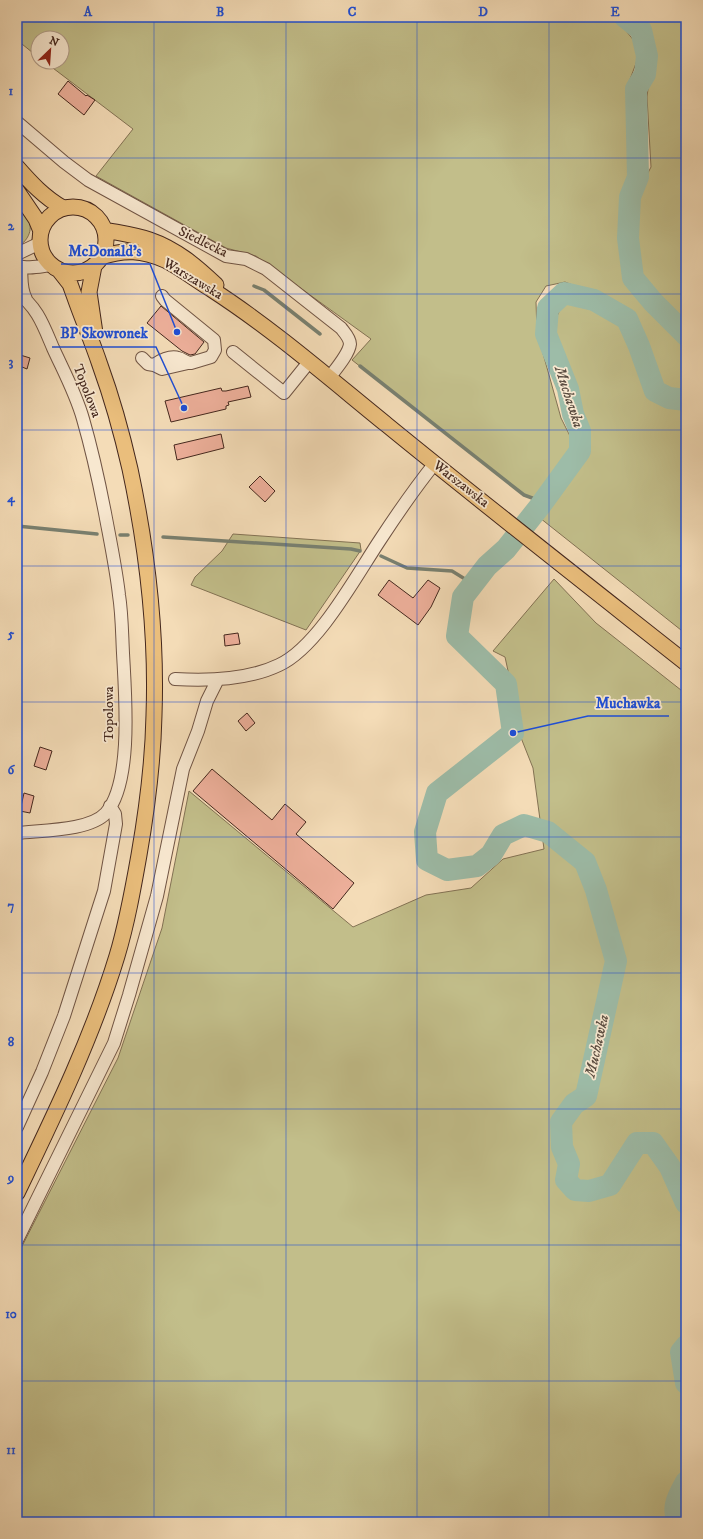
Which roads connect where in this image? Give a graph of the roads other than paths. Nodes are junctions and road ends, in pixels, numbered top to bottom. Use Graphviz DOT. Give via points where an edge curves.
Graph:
graph roads {
  1 [pos="17,122"];
  2 [pos="17,167"];
  3 [pos="17,191"];
  4 [pos="63,208"];
  5 [pos="105,230"];
  6 [pos="40,237"];
  7 [pos="17,254"];
  8 [pos="98,261"];
  9 [pos="19,266"];
  10 [pos="55,268"];
  11 [pos="21,296"];
  12 [pos="162,296"];
  13 [pos="236,305"];
  14 [pos="233,352"];
  15 [pos="142,358"];
  16 [pos="309,362"];
  17 [pos="101,367"];
  18 [pos="329,378"];
  19 [pos="435,463"];
  20 [pos="686,663"];
  21 [pos="175,679"];
  22 [pos="218,679"];
  23 [pos="110,806"];
  24 [pos="17,832"];
  25 [pos="17,1127"];
  26 [pos="17,1193"];
  27 [pos="17,1240"];
  1 -- 18 [label="street, Siedlecka" via="88,180 226,256 246,259 266,269 341,328 348,336 350,344"];
  2 -- 4 [label="main road" via="39,192"];
  3 -- 6 [label="main road" via="36,219"];
  4 -- 5 [label="main road" via="74,206 86,209 95,215"];
  4 -- 6 [label="main road" via="50,215 44,222"];
  5 -- 8 [label="main road" via="106,244"];
  5 -- 13 [label="main road, Warszawska" via="150,240 172,250 198,268"];
  6 -- 7 [label="street"];
  6 -- 10 [label="main road" via="43,255"];
  8 -- 10 [label="main road" via="77,273"];
  8 -- 13 [label="main road, Warszawska" via="114,253 126,251 147,254 166,261"];
  8 -- 17 [label="main road" via="89,292"];
  9 -- 10 [label="street, Topolowa"];
  9 -- 11 [label="street, Topolowa" via="23,294"];
  10 -- 17 [label="main road" via="70,284"];
  11 -- 23 [label="street, Topolowa" via="37,312 78,401 89,441 114,562 120,597 125,728 120,784"];
  12 -- 15 [label="street" via="214,340 215,350 210,357 188,363 173,357 154,366"];
  13 -- 16 [label="main road, Warszawska"];
  14 -- 16 [label="street" via="284,393"];
  16 -- 18 [label="main road, Warszawska"];
  17 -- 26 [label="main road" via="129,466 146,563 155,673 151,763 136,874 117,955 96,1018 71,1078"];
  18 -- 19 [label="main road, Warszawska"];
  19 -- 20 [label="main road, Warszawska"];
  19 -- 22 [label="street" via="324,624 307,643 280,665 251,674"];
  21 -- 22 [label="street"];
  22 -- 27 [label="street" via="207,701 183,769 157,896 114,1043"];
  23 -- 24 [label="street" via="101,817 86,825"];
  23 -- 25 [label="street" via="115,814 116,824 104,891 64,1016"];
}
